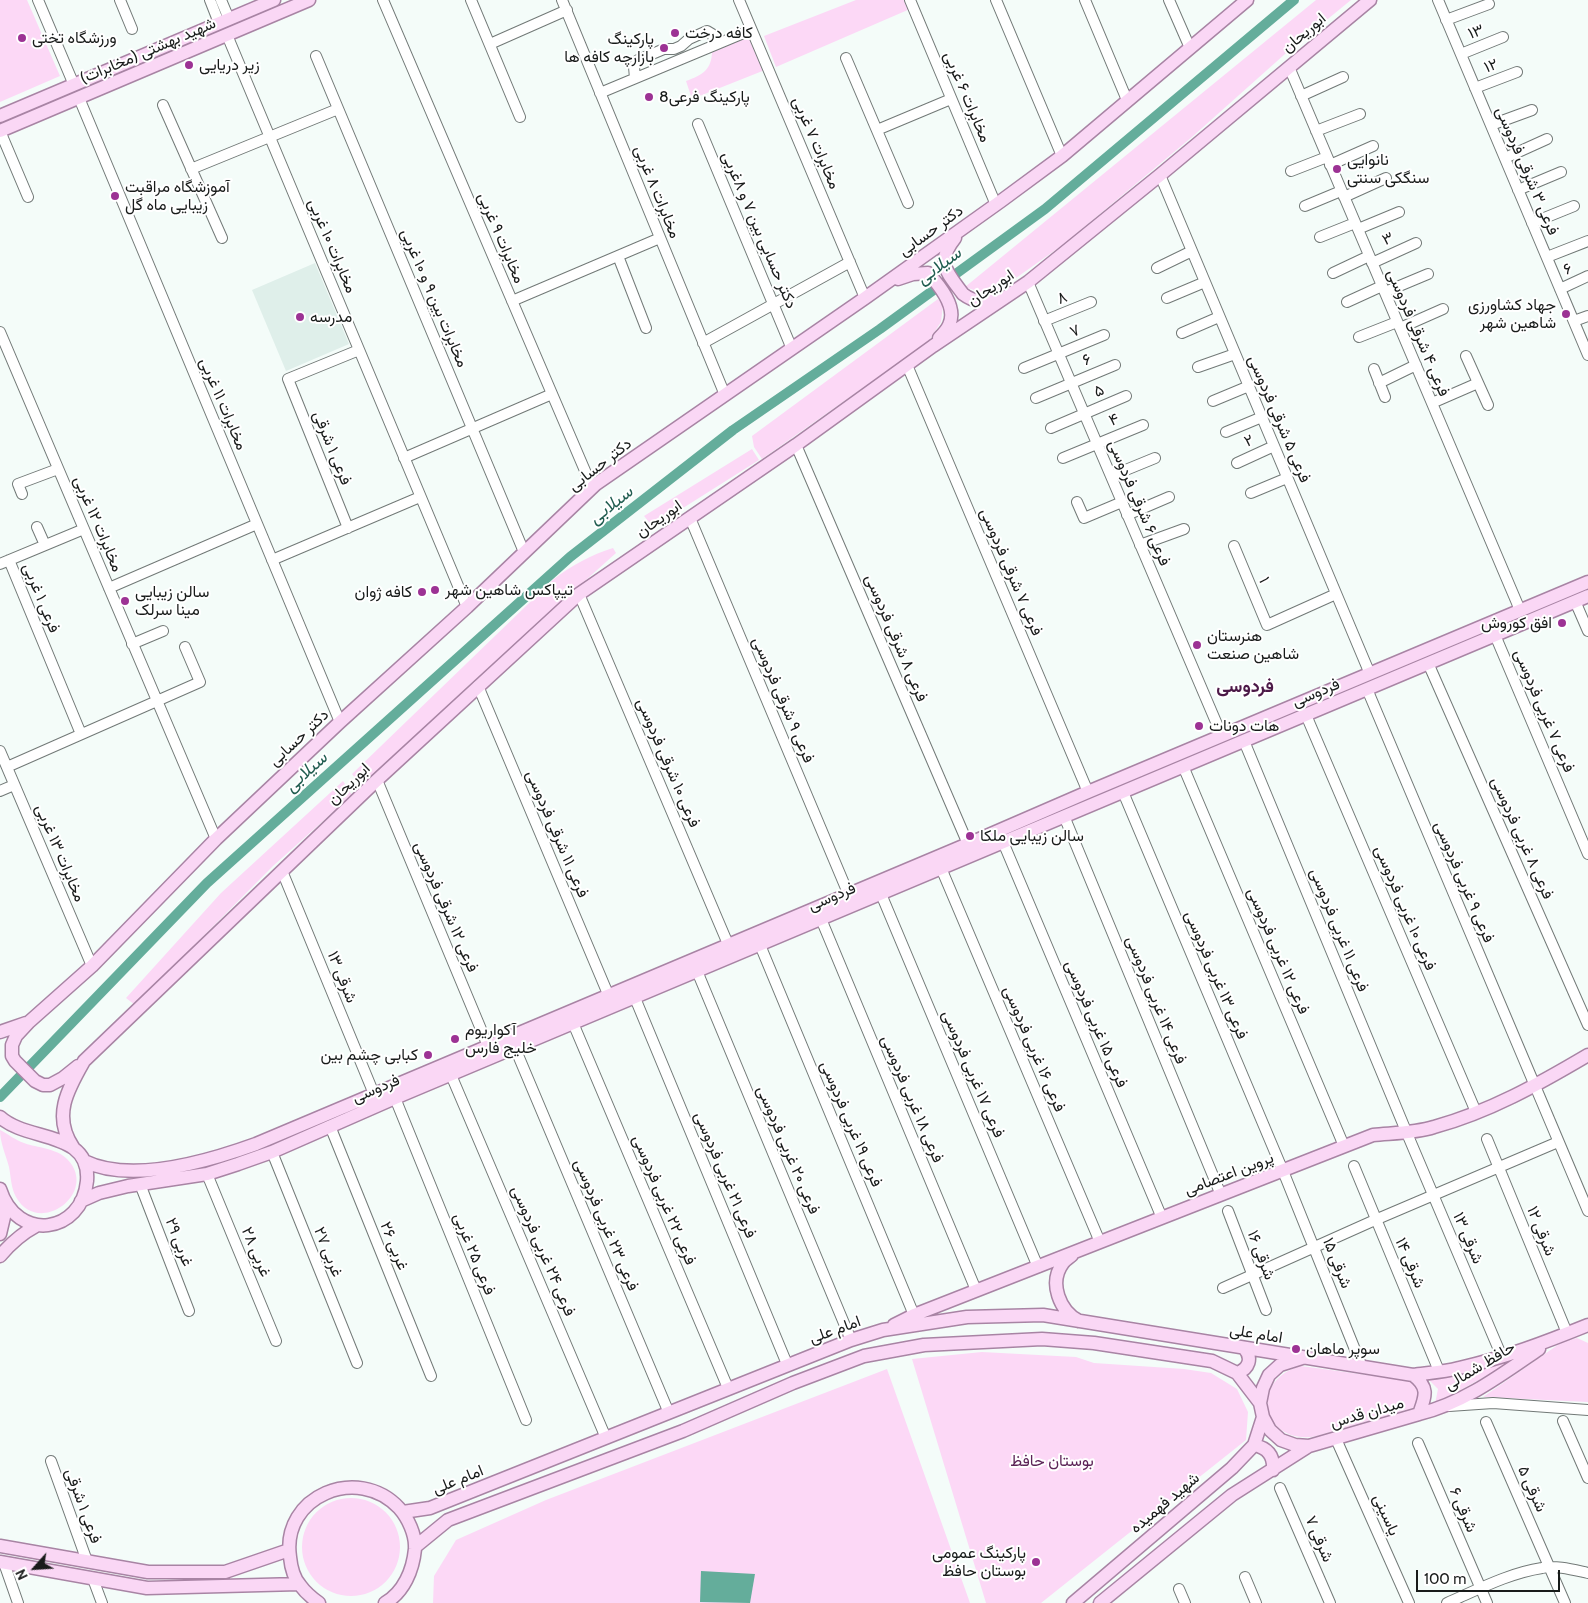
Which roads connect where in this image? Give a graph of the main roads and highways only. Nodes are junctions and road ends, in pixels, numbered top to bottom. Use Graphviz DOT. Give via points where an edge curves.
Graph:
graph roads {
  1 [pos="274,0"];
  2 [pos="309,0"];
  3 [pos="1247,0"];
  4 [pos="1370,0"];
  5 [pos="0,116"];
  6 [pos="0,131"];
  7 [pos="962,228"];
  8 [pos="886,284"];
  9 [pos="1009,295"];
  10 [pos="934,346"];
  11 [pos="1588,582"];
  12 [pos="1588,596"];
  13 [pos="1457,644"];
  14 [pos="656,981"];
  15 [pos="28,1022"];
  16 [pos="0,1032"];
  17 [pos="1588,1055"];
  18 [pos="84,1061"];
  19 [pos="2,1119"];
  20 [pos="266,1140"];
  21 [pos="73,1148"];
  22 [pos="272,1152"];
  23 [pos="84,1161"];
  24 [pos="1,1193"];
  25 [pos="82,1201"];
  26 [pos="36,1226"];
  27 [pos="0,1234"];
  28 [pos="1076,1251"];
  29 [pos="0,1256"];
  30 [pos="1084,1323"];
  31 [pos="1588,1324"];
  32 [pos="883,1330"];
  33 [pos="1561,1336"];
  34 [pos="1244,1348"];
  35 [pos="1302,1358"];
  36 [pos="1237,1373"];
  37 [pos="1413,1375"];
  38 [pos="715,1393"];
  39 [pos="1260,1402"];
  40 [pos="683,1408"];
  41 [pos="726,1412"];
  42 [pos="1419,1414"];
  43 [pos="1263,1417"];
  44 [pos="683,1431"];
  45 [pos="1254,1445"];
  46 [pos="1309,1446"];
  47 [pos="1273,1470"];
  48 [pos="430,1508"];
  49 [pos="403,1512"];
  50 [pos="433,1532"];
  51 [pos="0,1546"];
  52 [pos="415,1547"];
  53 [pos="289,1550"];
  54 [pos="264,1558"];
  55 [pos="2,1563"];
  56 [pos="299,1584"];
  57 [pos="270,1585"];
  58 [pos="403,1587"];
  59 [pos="319,1603"];
  60 [pos="385,1603"];
  61 [pos="403,1603"];
  62 [pos="1073,1603"];
  63 [pos="1100,1603"];
  1 -- 5 [label="main road, شهید بهشتی (مخابرات)"];
  2 -- 6 [label="main road, شهید بهشتی (مخابرات)"];
  3 -- 7 [label="main road, دکتر حسابی" via="1062,156"];
  4 -- 9 [label="main road, ابوریحان" via="1160,175"];
  7 -- 8 [label="main road, دکتر حسابی"];
  7 -- 9 [label="main road" via="948,247 945,269 965,296 974,301"];
  8 -- 10 [label="main road" via="913,274 928,273 950,305 951,313 949,326"];
  8 -- 15 [label="main road, دکتر حسابی" via="592,487 216,839 92,966"];
  9 -- 10 [label="main road, ابوریحان"];
  10 -- 18 [label="main road, ابوریحان" via="579,594 377,780"];
  11 -- 13 [label="main road, فردوسی" via="1520,610"];
  12 -- 13 [label="main road, فردوسی" via="1495,635"];
  13 -- 14 [label="main road, فردوسی" via="1370,674 1088,792 728,944"];
  13 -- 14 [label="main road, فردوسی" via="1428,663 760,945 697,971"];
  14 -- 20 [label="main road, فردوسی" via="608,994"];
  14 -- 22 [label="main road, فردوسی" via="635,998"];
  15 -- 16 [label="main road"];
  15 -- 18 [label="main road" via="16,1036 12,1056 35,1081 50,1085"];
  17 -- 28 [label="main road, پروین اعتصامی" via="1534,1087 1476,1112 1432,1128 1373,1135"];
  18 -- 21 [label="main road, ابوریحان" via="70,1087 63,1110 65,1133"];
  19 -- 21 [label="main road" via="14,1128 60,1140"];
  20 -- 22 [label="main road"];
  20 -- 23 [label="main road, فردوسی" via="192,1164 110,1170"];
  21 -- 23 [label="main road"];
  22 -- 25 [label="main road, فردوسی" via="207,1174 140,1184"];
  23 -- 25 [label="main road" via="87,1179"];
  24 -- 26 [label="main road" via="11,1211 22,1221"];
  24 -- 27 [label="main road" via="4,1217"];
  25 -- 26 [label="main road" via="67,1219"];
  26 -- 29 [label="main road"];
  28 -- 30 [label="main road" via="1062,1263 1056,1286 1064,1309"];
  28 -- 32 [label="main road, پروین اعتصامی"];
  30 -- 32 [label="main road, امام علی" via="1042,1315 977,1317"];
  30 -- 34 [label="main road, امام علی"];
  31 -- 33 [label="main road, حافظ شمالی"];
  32 -- 38 [label="main road, امام علی"];
  33 -- 37 [label="main road, حافظ شمالی" via="1457,1369"];
  33 -- 42 [label="main road, حافظ شمالی" via="1461,1399"];
  34 -- 35 [label="main road, امام علی"];
  34 -- 36 [label="main road" via="1249,1361 1245,1369"];
  35 -- 37 [label="main road, میدان قدس"];
  35 -- 39 [label="main road, میدان قدس" via="1280,1365 1269,1375 1262,1388"];
  36 -- 39 [label="main road, امام علی"];
  36 -- 41 [label="main road, امام علی" via="1212,1361 1042,1338 924,1345 864,1356"];
  37 -- 42 [label="main road, میدان قدس" via="1425,1392"];
  38 -- 40 [label="main road, امام علی"];
  38 -- 41 [label="main road" via="708,1402 712,1410"];
  39 -- 43 [label="main road, میدان قدس"];
  40 -- 44 [label="main road" via="692,1415 692,1422"];
  40 -- 48 [label="main road, امام علی"];
  41 -- 44 [label="main road, امام علی"];
  42 -- 46 [label="main road, میدان قدس"];
  43 -- 45 [label="main road, شهید فهمیده"];
  43 -- 46 [label="main road, میدان قدس" via="1281,1440"];
  44 -- 50 [label="main road, امام علی" via="448,1520"];
  45 -- 47 [label="main road" via="1270,1453"];
  45 -- 62 [label="main road, شهید فهمیده" via="1232,1468"];
  46 -- 47 [label="main road"];
  47 -- 63 [label="main road" via="1232,1495"];
  48 -- 49 [label="main road, امام علی"];
  48 -- 50 [label="main road" via="416,1522 420,1532"];
  49 -- 52 [label="main road"];
  49 -- 53 [label="main road" via="393,1501 375,1491 355,1486 335,1488 316,1497 302,1511 292,1530"];
  50 -- 52 [label="main road, امام علی"];
  51 -- 54 [label="main road" via="148,1572 225,1572"];
  52 -- 58 [label="main road" via="412,1568"];
  53 -- 54 [label="main road"];
  53 -- 56 [label="main road"];
  54 -- 57 [label="main road" via="273,1559 283,1566 280,1580"];
  55 -- 57 [label="main road" via="147,1588"];
  56 -- 57 [label="main road"];
  56 -- 59 [label="main road"];
  58 -- 60 [label="main road"];
  58 -- 61 [label="main road"];
}
